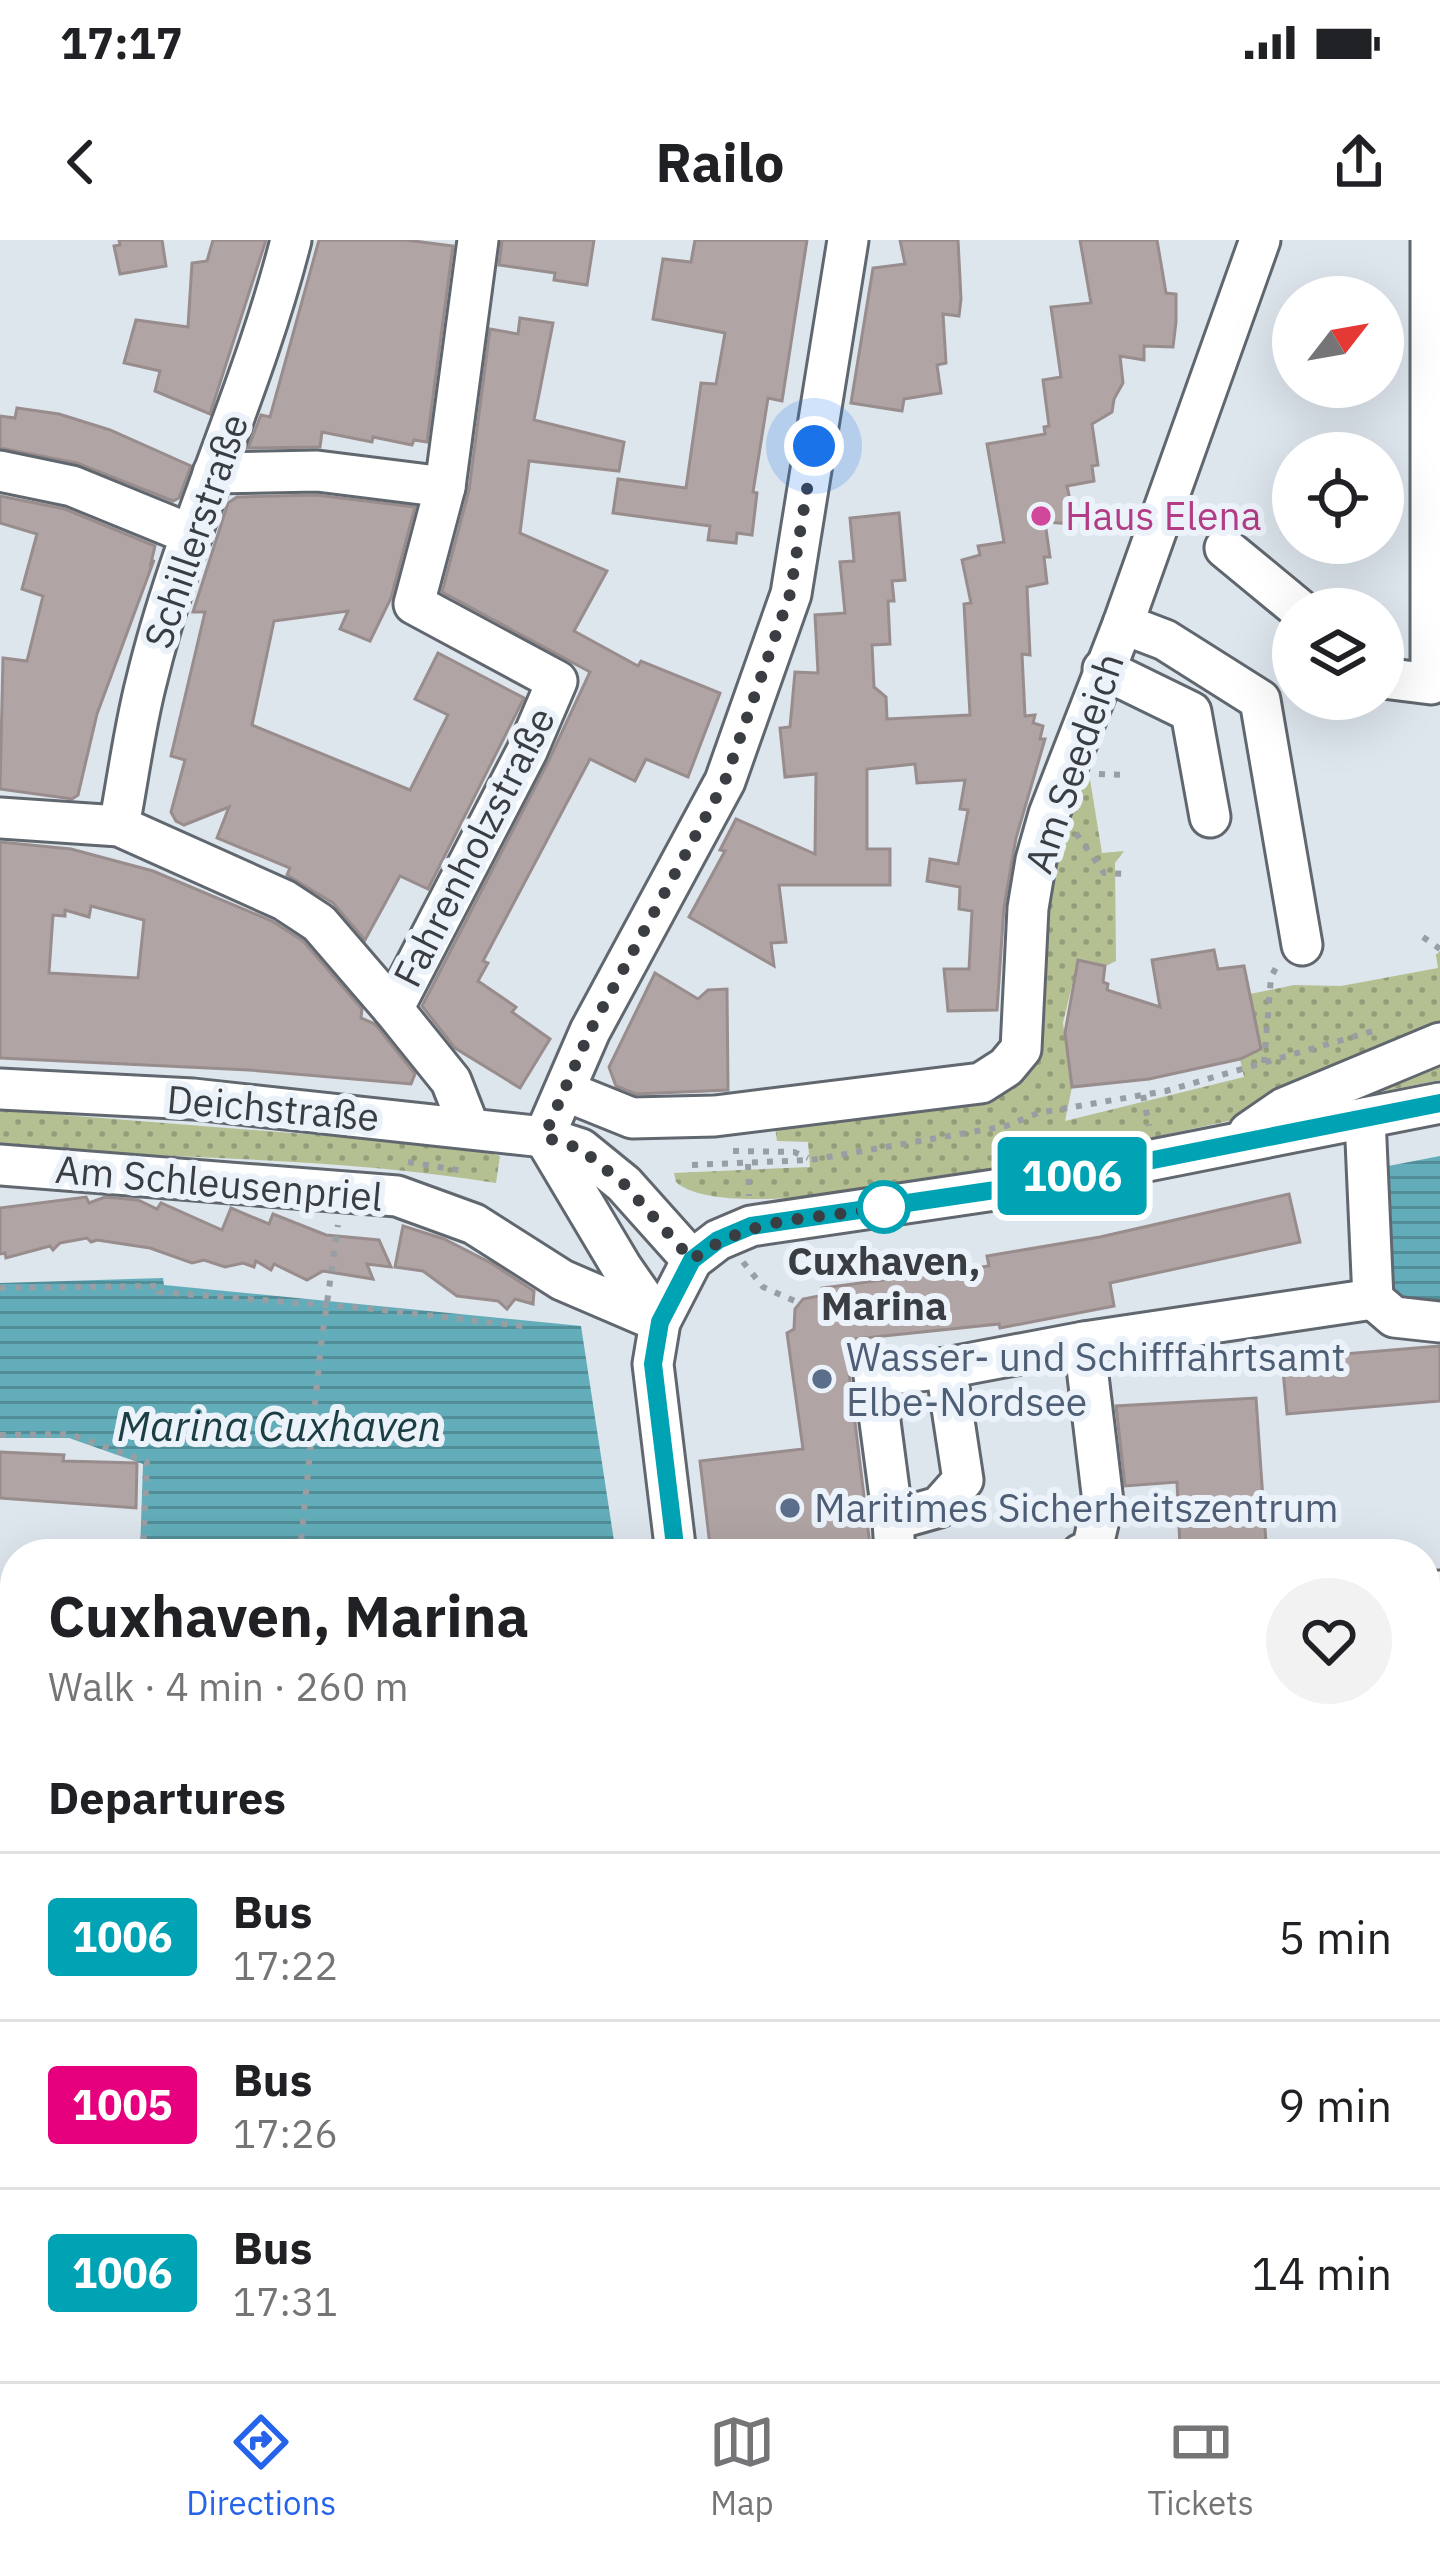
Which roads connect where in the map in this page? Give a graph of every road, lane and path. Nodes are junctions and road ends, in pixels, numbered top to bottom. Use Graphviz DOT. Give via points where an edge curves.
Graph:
graph roads {
  1 [pos="291,240"];
  2 [pos="478,240"];
  3 [pos="848,240"];
  4 [pos="1260,240"];
  5 [pos="1431,240"];
  6 [pos="0,471"];
  7 [pos="213,473"];
  8 [pos="445,487"];
  9 [pos="192,536"];
  10 [pos="1225,548"];
  11 [pos="1274,588"];
  12 [pos="1123,623"];
  13 [pos="1103,669"];
  14 [pos="1404,681"];
  15 [pos="1093,774"];
  16 [pos="1126,775"];
  17 [pos="1049,814"];
  18 [pos="1210,817"];
  19 [pos="0,818"];
  20 [pos="119,826"];
  21 [pos="1126,874"];
  22 [pos="1423,937"];
  23 [pos="1303,945"];
  24 [pos="1440,949"];
  25 [pos="392,1009"];
  26 [pos="1396,1024"];
  27 [pos="1440,1043"];
  28 [pos="1264,1064"];
  29 [pos="0,1089"];
  30 [pos="565,1090"];
  31 [pos="1440,1103"];
  32 [pos="1005,1115"];
  33 [pos="1365,1118"];
  34 [pos="470,1126"];
  35 [pos="1006,1126"];
  36 [pos="544,1137"];
  37 [pos="1235,1142"];
  38 [pos="748,1163"];
  39 [pos="692,1165"];
  40 [pos="0,1166"];
  41 [pos="577,1187"];
  42 [pos="343,1192"];
  43 [pos="749,1198"];
  44 [pos="600,1228"];
  45 [pos="692,1260"];
  46 [pos="747,1265"];
  47 [pos="562,1280"];
  48 [pos="0,1288"];
  49 [pos="799,1303"];
  50 [pos="1383,1308"];
  51 [pos="660,1322"];
  52 [pos="1440,1322"];
  53 [pos="531,1327"];
  54 [pos="1084,1342"];
  55 [pos="946,1368"];
  56 [pos="0,1435"];
  57 [pos="894,1537"];
  58 [pos="144,1539"];
  59 [pos="301,1539"];
  60 [pos="674,1539"];
  61 [pos="1095,1539"];
  1 -- 7 [label="street, Schillerstraße"];
  2 -- 8 [label="street"];
  3 -- 30 [label="street" via="790,594 725,781"];
  4 -- 12 [label="street, Am Seedeich"];
  5 -- 14 [label="street" via="1430,684"];
  6 -- 9 [label="street" via="72,486"];
  7 -- 8 [label="street" via="317,471"];
  7 -- 9 [label="street, Schillerstraße"];
  8 -- 25 [label="street, Fahrenholzstraße" via="414,604 557,681"];
  9 -- 20 [label="street, Schillerstraße" via="146,682"];
  10 -- 11 [label="street"];
  12 -- 13 [label="street, Am Seedeich"];
  12 -- 23 [label="street" via="1260,700"];
  13 -- 17 [label="street, Am Seedeich"];
  13 -- 18 [label="street" via="1191,712"];
  15 -- 16 [label="path"];
  17 -- 21 [label="path" via="1068,823 1104,873"];
  17 -- 30 [label="street, Am Seedeich" via="1028,908 1022,1049 981,1083 715,1116 632,1118"];
  19 -- 20 [label="street"];
  20 -- 25 [label="street" via="320,923"];
  22 -- 24 [label="path"];
  23 -- 28 [label="path" via="1274,966"];
  25 -- 34 [label="street" via="451,1081"];
  26 -- 28 [label="path"];
  27 -- 37 [label="street" via="1284,1108"];
  28 -- 35 [label="path"];
  29 -- 34 [label="street, Deichstraße"];
  30 -- 36 [label="street"];
  31 -- 33 [label="street"];
  32 -- 35 [label="path"];
  33 -- 37 [label="street"];
  33 -- 50 [label="street"];
  34 -- 36 [label="street, Deichstraße"];
  35 -- 38 [label="path"];
  36 -- 41 [label="street"];
  36 -- 45 [label="street, Deichstraße" via="581,1149 624,1184"];
  37 -- 45 [label="street" via="1022,1186 751,1226"];
  38 -- 39 [label="path"];
  38 -- 43 [label="path"];
  40 -- 42 [label="street, Am Schleusenpriel"];
  41 -- 44 [label="street"];
  41 -- 45 [label="street" via="657,1247"];
  42 -- 47 [label="street, Am Schleusenpriel" via="398,1196 474,1224"];
  42 -- 59 [label="path"];
  44 -- 47 [label="street" via="595,1251"];
  44 -- 51 [label="street"];
  45 -- 51 [label="street"];
  46 -- 49 [label="path" via="763,1287"];
  47 -- 51 [label="street, Am Schleusenpriel"];
  48 -- 53 [label="path" via="160,1286 159,1292"];
  50 -- 52 [label="street"];
  50 -- 54 [label="street"];
  51 -- 60 [label="street" via="653,1364"];
  54 -- 55 [label="street"];
  54 -- 61 [label="street" via="1103,1502"];
  55 -- 57 [label="street" via="963,1480"];
  55 -- 57 [label="street" via="874,1376"];
  56 -- 58 [label="path" via="70,1434 147,1462"];
}
